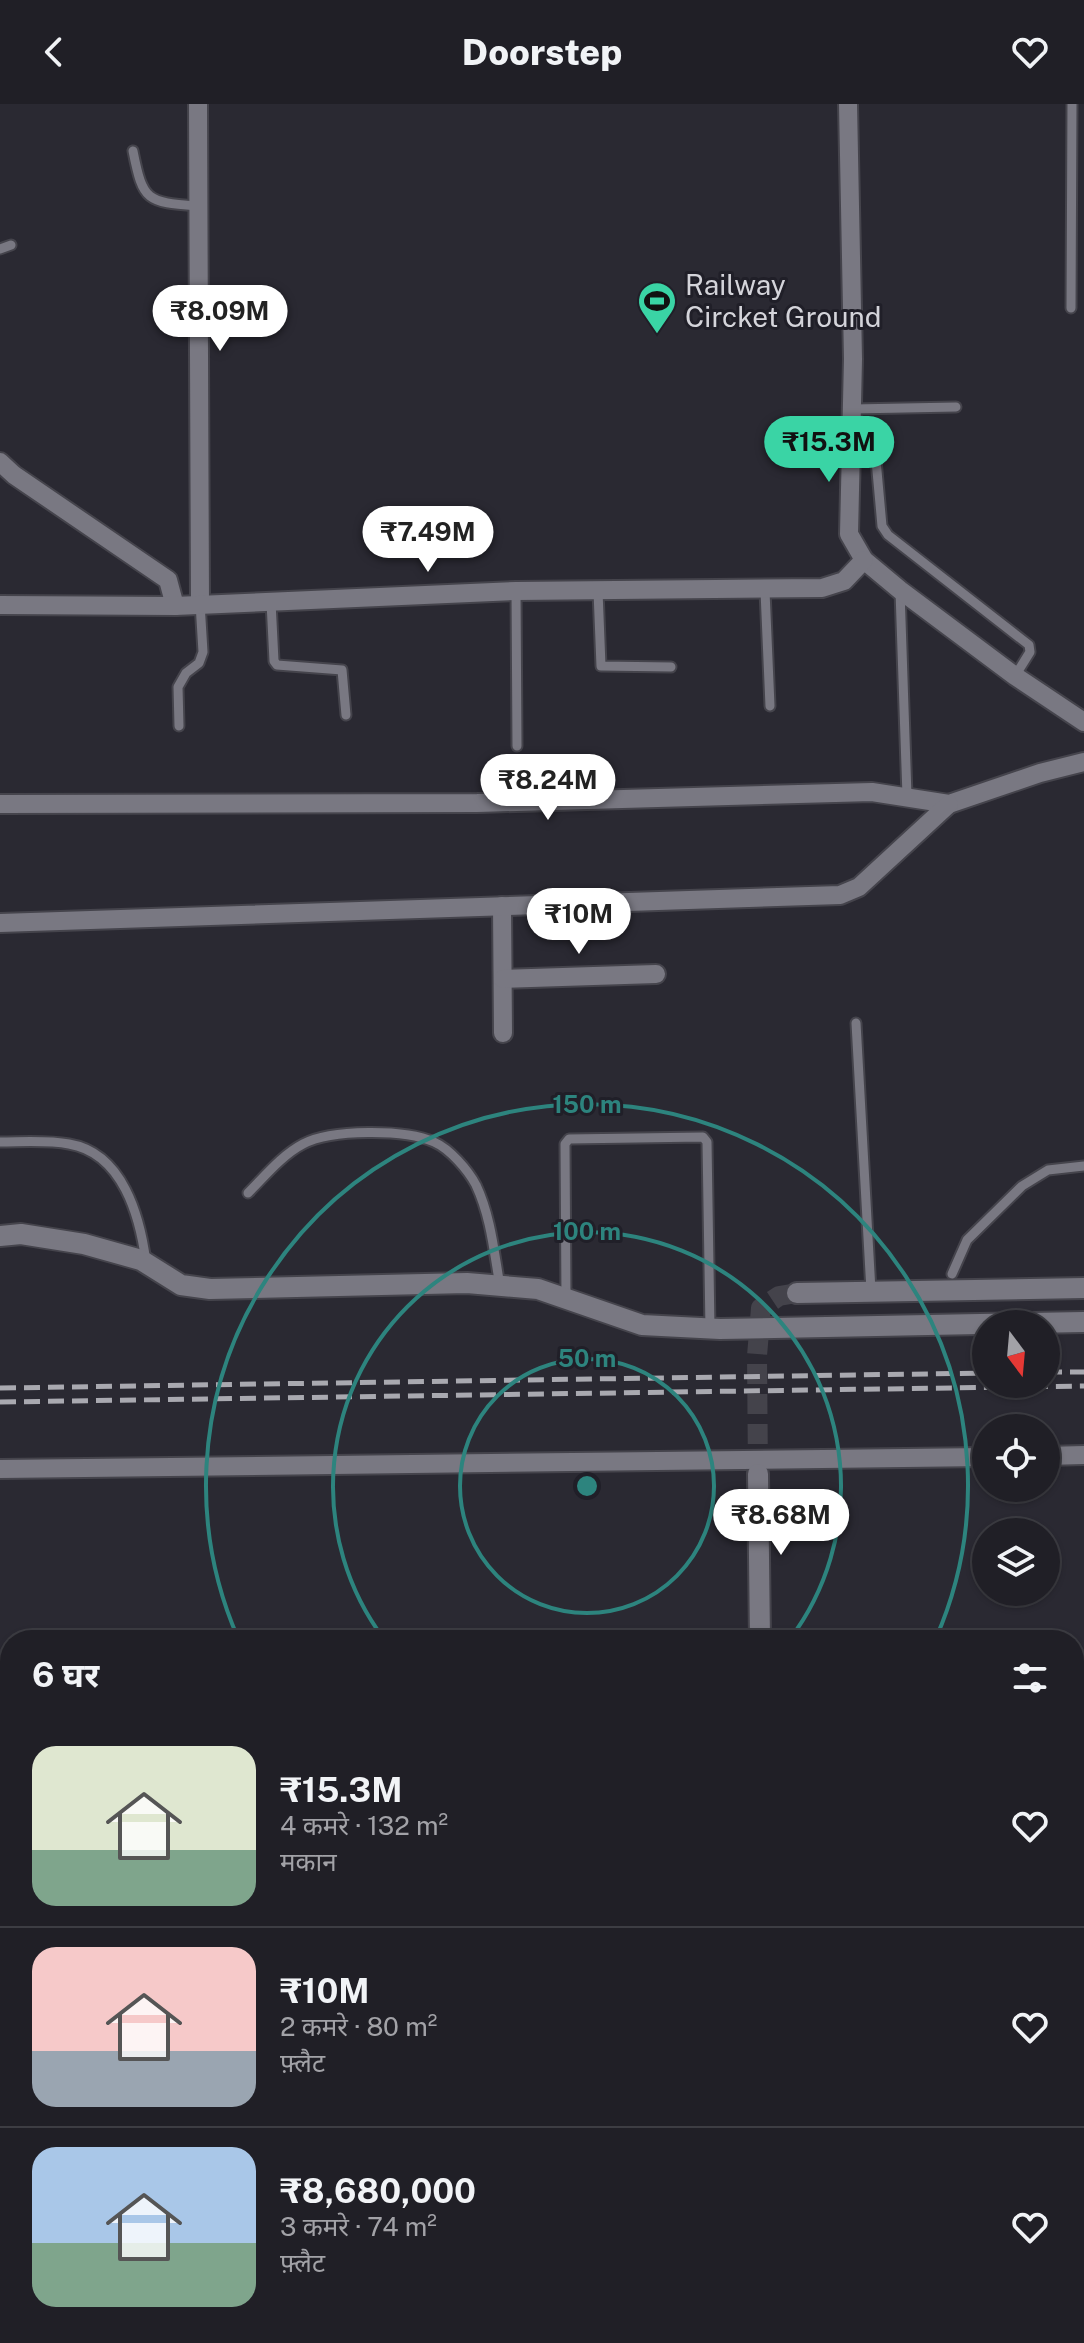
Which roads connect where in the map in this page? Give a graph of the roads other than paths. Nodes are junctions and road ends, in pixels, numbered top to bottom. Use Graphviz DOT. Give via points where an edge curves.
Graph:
graph roads {
  1 [pos="198,104"];
  2 [pos="848,104"];
  3 [pos="1072,104"];
  4 [pos="133,151"];
  5 [pos="198,206"];
  6 [pos="11,245"];
  7 [pos="0,249"];
  8 [pos="1070,266"];
  9 [pos="1084,266"];
  10 [pos="1071,308"];
  11 [pos="956,407"];
  12 [pos="853,409"];
  13 [pos="875,449"];
  14 [pos="0,462"];
  15 [pos="864,560"];
  16 [pos="900,590"];
  17 [pos="516,591"];
  18 [pos="598,591"];
  19 [pos="765,591"];
  20 [pos="271,602"];
  21 [pos="200,603"];
  22 [pos="0,605"];
  23 [pos="175,606"];
  24 [pos="671,667"];
  25 [pos="1015,676"];
  26 [pos="770,706"];
  27 [pos="346,715"];
  28 [pos="1084,722"];
  29 [pos="179,726"];
  30 [pos="517,746"];
  31 [pos="1084,762"];
  32 [pos="907,796"];
  33 [pos="0,804"];
  34 [pos="949,804"];
  35 [pos="502,906"];
  36 [pos="0,923"];
  37 [pos="656,974"];
  38 [pos="503,979"];
  39 [pos="856,1023"];
  40 [pos="503,1033"];
  41 [pos="0,1142"];
  42 [pos="1084,1166"];
  43 [pos="248,1193"];
  44 [pos="0,1236"];
  45 [pos="146,1263"];
  46 [pos="952,1274"];
  47 [pos="500,1286"];
  48 [pos="1084,1288"];
  49 [pos="871,1291"];
  50 [pos="797,1293"];
  51 [pos="566,1299"];
  52 [pos="1084,1322"];
  53 [pos="710,1329"];
  54 [pos="1084,1455"];
  55 [pos="1060,1456"];
  56 [pos="972,1457"];
  57 [pos="0,1469"];
  58 [pos="758,1474"];
  59 [pos="760,1630"];
  1 -- 5 [label="street"];
  2 -- 12 [label="street"];
  3 -- 8 [label="lane"];
  4 -- 5 [label="lane" via="145,193 164,202"];
  5 -- 21 [label="street"];
  6 -- 7 [label="lane"];
  8 -- 9 [label="lane"];
  8 -- 10 [label="lane"];
  11 -- 12 [label="lane"];
  12 -- 15 [label="street" via="849,534"];
  13 -- 25 [label="lane" via="882,526 1029,645"];
  14 -- 23 [label="street" via="168,580"];
  15 -- 16 [label="street"];
  15 -- 19 [label="street" via="832,586"];
  16 -- 25 [label="street"];
  16 -- 32 [label="lane"];
  17 -- 18 [label="street"];
  17 -- 20 [label="street"];
  17 -- 30 [label="lane"];
  18 -- 19 [label="street"];
  18 -- 24 [label="lane" via="601,666"];
  19 -- 26 [label="lane"];
  20 -- 21 [label="street"];
  20 -- 27 [label="lane" via="274,661 342,670"];
  21 -- 23 [label="street"];
  21 -- 29 [label="lane" via="203,652 178,687"];
  22 -- 23 [label="street"];
  25 -- 28 [label="street"];
  31 -- 34 [label="street"];
  32 -- 33 [label="street" via="872,792 477,803"];
  32 -- 34 [label="street"];
  34 -- 35 [label="street" via="859,887 840,895"];
  35 -- 36 [label="street"];
  35 -- 38 [label="street"];
  37 -- 38 [label="street"];
  38 -- 40 [label="street"];
  39 -- 49 [label="lane"];
  41 -- 45 [label="lane" via="70,1144 91,1151 113,1170 128,1195"];
  42 -- 46 [label="lane" via="1048,1170 1022,1186 967,1240"];
  43 -- 47 [label="lane" via="282,1159 325,1135 419,1136 437,1143 475,1183 487,1212"];
  44 -- 45 [label="street" via="84,1244"];
  45 -- 47 [label="street" via="181,1285 210,1289"];
  47 -- 51 [label="street" via="538,1289"];
  48 -- 49 [label="street"];
  49 -- 50 [label="street"];
  51 -- 53 [label="street" via="642,1325"];
  51 -- 53 [label="lane" via="569,1139 703,1137"];
  52 -- 53 [label="street"];
  54 -- 55 [label="street"];
  56 -- 57 [label="street"];
  58 -- 59 [label="street"];
}
